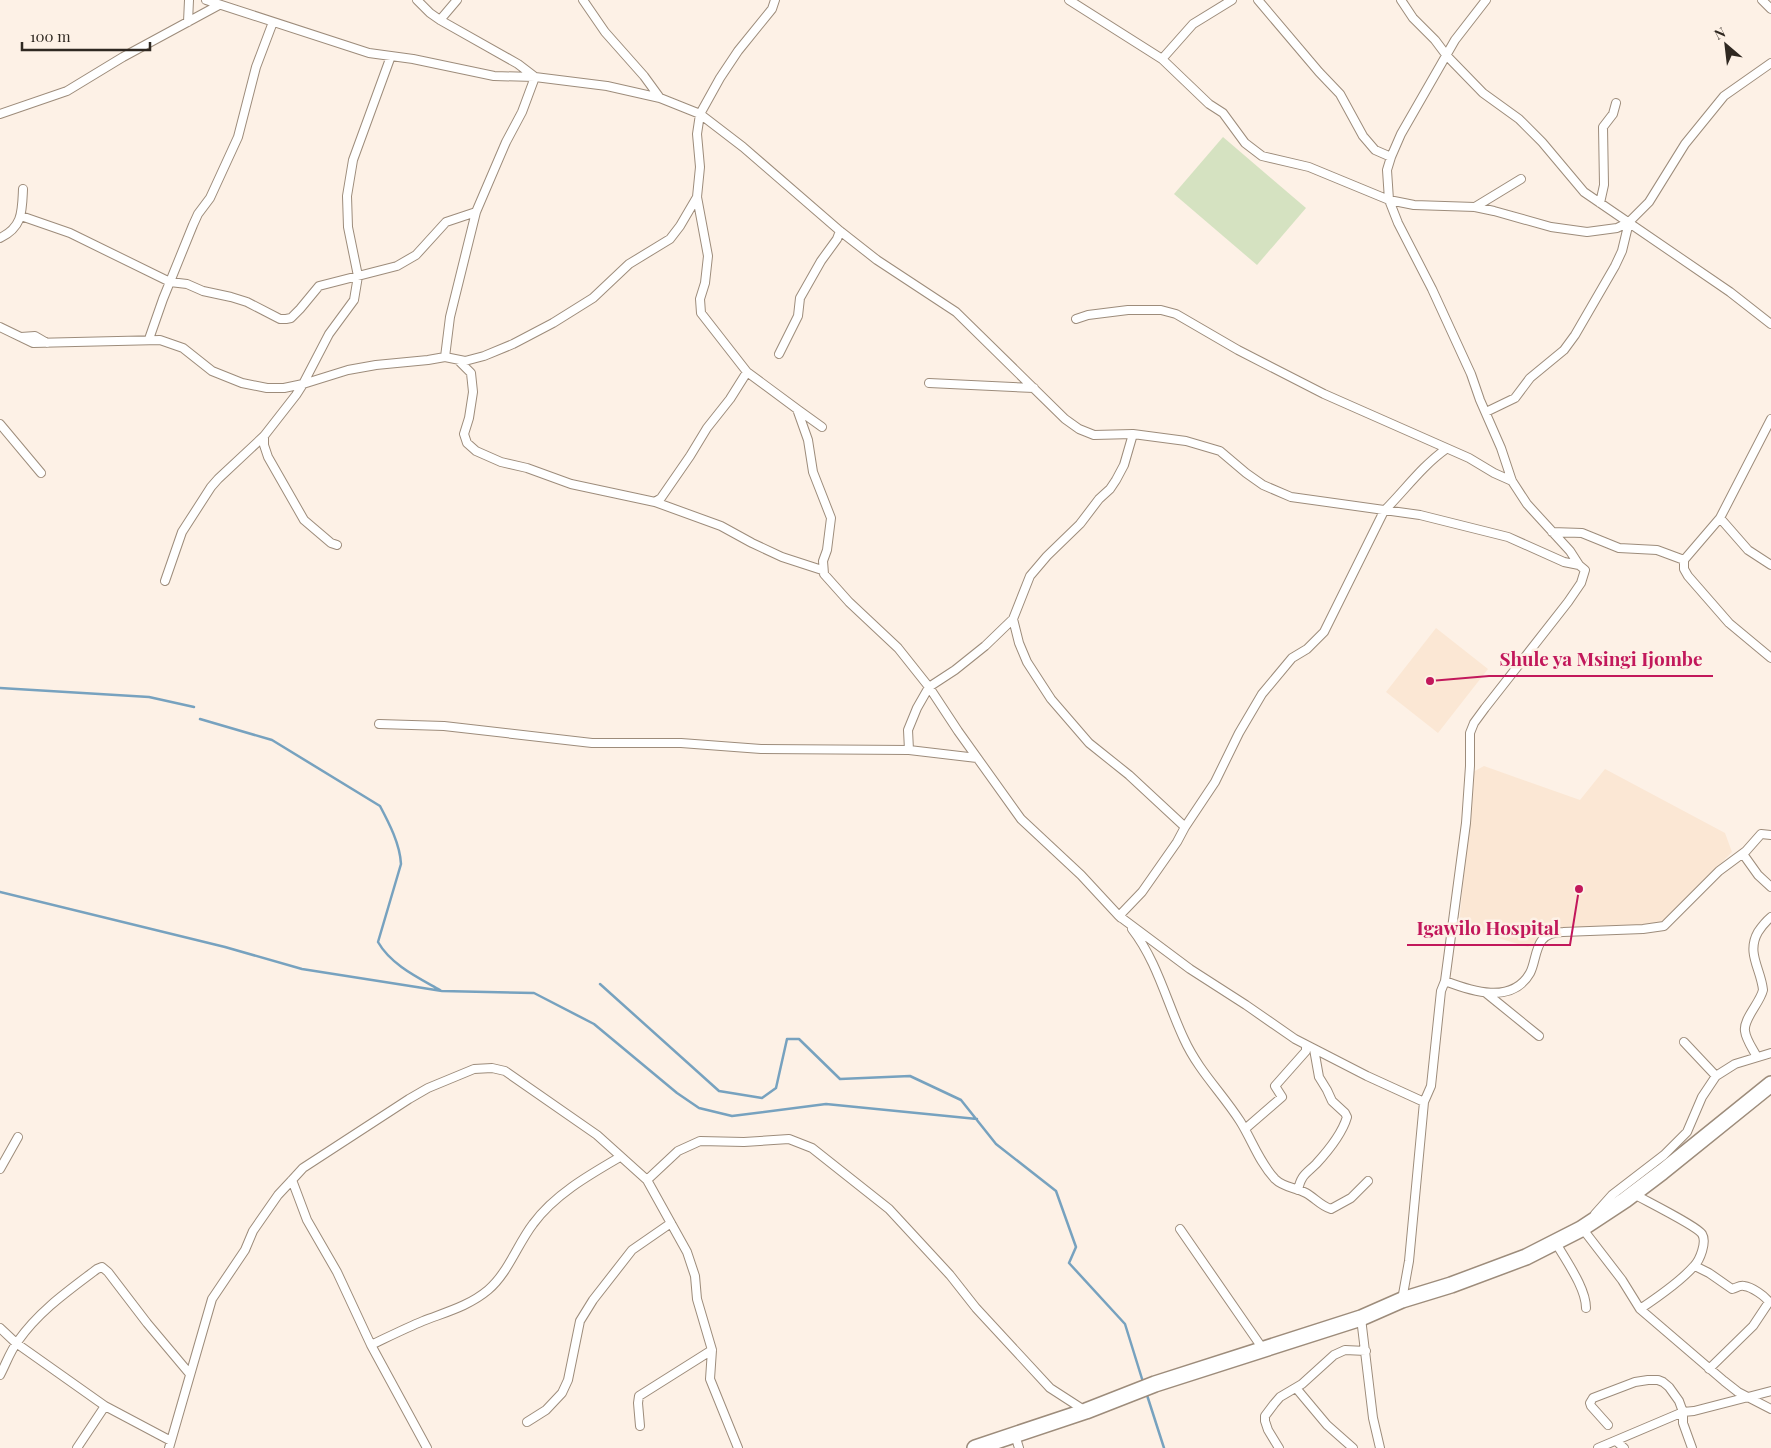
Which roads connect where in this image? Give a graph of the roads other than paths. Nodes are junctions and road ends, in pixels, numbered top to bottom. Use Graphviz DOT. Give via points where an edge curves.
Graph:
graph roads {
  1 [pos="189,0"];
  2 [pos="206,0"];
  3 [pos="417,0"];
  4 [pos="457,0"];
  5 [pos="775,0"];
  6 [pos="1069,0"];
  7 [pos="1232,0"];
  8 [pos="1258,0"];
  9 [pos="1400,0"];
  10 [pos="1486,0"];
  11 [pos="1762,0"];
  12 [pos="584,1"];
  13 [pos="219,5"];
  14 [pos="1771,10"];
  15 [pos="440,20"];
  16 [pos="188,22"];
  17 [pos="273,22"];
  18 [pos="391,56"];
  19 [pos="1447,56"];
  20 [pos="1162,59"];
  21 [pos="1771,63"];
  22 [pos="535,77"];
  23 [pos="660,98"];
  24 [pos="1616,103"];
  25 [pos="0,114"];
  26 [pos="700,114"];
  27 [pos="1391,156"];
  28 [pos="1522,179"];
  29 [pos="23,189"];
  30 [pos="697,197"];
  31 [pos="1389,200"];
  32 [pos="1600,203"];
  33 [pos="1476,207"];
  34 [pos="476,212"];
  35 [pos="21,216"];
  36 [pos="1629,222"];
  37 [pos="840,231"];
  38 [pos="0,238"];
  39 [pos="358,276"];
  40 [pos="170,282"];
  41 [pos="1076,319"];
  42 [pos="1771,324"];
  43 [pos="0,327"];
  44 [pos="149,339"];
  45 [pos="779,354"];
  46 [pos="445,357"];
  47 [pos="458,360"];
  48 [pos="747,372"];
  49 [pos="929,383"];
  50 [pos="303,384"];
  51 [pos="1034,388"];
  52 [pos="797,409"];
  53 [pos="1486,412"];
  54 [pos="1771,419"];
  55 [pos="0,424"];
  56 [pos="822,427"];
  57 [pos="1133,434"];
  58 [pos="264,436"];
  59 [pos="1446,449"];
  60 [pos="41,473"];
  61 [pos="1512,481"];
  62 [pos="655,502"];
  63 [pos="1384,511"];
  64 [pos="1720,518"];
  65 [pos="1552,532"];
  66 [pos="337,545"];
  67 [pos="1684,560"];
  68 [pos="1579,565"];
  69 [pos="1771,565"];
  70 [pos="822,570"];
  71 [pos="165,581"];
  72 [pos="1013,618"];
  73 [pos="1771,658"];
  74 [pos="929,688"];
  75 [pos="379,724"];
  76 [pos="909,750"];
  77 [pos="977,758"];
  78 [pos="1185,827"];
  79 [pos="1771,835"];
  80 [pos="1743,854"];
  81 [pos="1771,887"];
  82 [pos="1119,916"];
  83 [pos="1771,917"];
  84 [pos="1445,981"];
  85 [pos="1486,993"];
  86 [pos="1539,1036"];
  87 [pos="1684,1042"];
  88 [pos="1306,1045"];
  89 [pos="1314,1049"];
  90 [pos="1771,1053"];
  91 [pos="1757,1057"];
  92 [pos="1716,1076"];
  93 [pos="1771,1084"];
  94 [pos="1424,1102"];
  95 [pos="1245,1129"];
  96 [pos="18,1136"];
  97 [pos="620,1157"];
  98 [pos="0,1169"];
  99 [pos="292,1180"];
  100 [pos="647,1180"];
  101 [pos="1368,1181"];
  102 [pos="1298,1190"];
  103 [pos="1632,1194"];
  104 [pos="671,1223"];
  105 [pos="1180,1229"];
  106 [pos="1581,1229"];
  107 [pos="1556,1243"];
  108 [pos="1695,1266"];
  109 [pos="1402,1300"];
  110 [pos="1586,1308"];
  111 [pos="1640,1309"];
  112 [pos="1768,1310"];
  113 [pos="1361,1318"];
  114 [pos="0,1328"];
  115 [pos="16,1343"];
  116 [pos="371,1345"];
  117 [pos="1264,1349"];
  118 [pos="712,1350"];
  119 [pos="1366,1351"];
  120 [pos="1709,1369"];
  121 [pos="189,1372"];
  122 [pos="0,1375"];
  123 [pos="1296,1388"];
  124 [pos="1771,1391"];
  125 [pos="1747,1396"];
  126 [pos="104,1406"];
  127 [pos="1771,1409"];
  128 [pos="1086,1411"];
  129 [pos="1683,1412"];
  130 [pos="527,1422"];
  131 [pos="1608,1425"];
  132 [pos="640,1426"];
  133 [pos="1616,1441"];
  134 [pos="1017,1442"];
  135 [pos="170,1445"];
  136 [pos="77,1448"];
  137 [pos="427,1448"];
  138 [pos="738,1448"];
  139 [pos="975,1448"];
  140 [pos="1278,1448"];
  141 [pos="1352,1448"];
  142 [pos="1380,1448"];
  143 [pos="1598,1448"];
  144 [pos="1624,1448"];
  145 [pos="1692,1448"];
  1 -- 16 [label="street"];
  2 -- 13 [label="street"];
  3 -- 15 [label="street"];
  4 -- 15 [label="street"];
  5 -- 26 [label="street" via="772,9 720,78"];
  6 -- 20 [label="street"];
  7 -- 20 [label="street" via="1193,24"];
  8 -- 27 [label="street" via="1340,94 1363,136 1376,150"];
  9 -- 19 [label="street"];
  10 -- 19 [label="street" via="1455,40"];
  11 -- 14 [label="street"];
  12 -- 23 [label="street"];
  13 -- 16 [label="street"];
  13 -- 17 [label="street"];
  15 -- 22 [label="street"];
  16 -- 25 [label="street" via="67,91"];
  17 -- 18 [label="street" via="362,51"];
  17 -- 40 [label="street" via="256,67 238,137 210,198 196,219"];
  18 -- 22 [label="street" via="494,76"];
  18 -- 39 [label="street" via="353,160 347,196 348,227"];
  19 -- 27 [label="street"];
  19 -- 32 [label="street" via="1483,92 1542,142 1574,182"];
  20 -- 31 [label="street" via="1209,104 1223,113 1245,143 1257,153 1316,170"];
  21 -- 36 [label="street" via="1724,96 1685,144 1649,202"];
  22 -- 23 [label="street" via="607,86"];
  22 -- 34 [label="street"];
  23 -- 26 [label="street"];
  24 -- 32 [label="street" via="1613,114 1603,126 1604,185"];
  26 -- 30 [label="street"];
  26 -- 37 [label="street"];
  27 -- 31 [label="street" via="1387,170"];
  28 -- 33 [label="street"];
  29 -- 35 [label="street"];
  30 -- 47 [label="street" via="670,239 629,264 592,298 513,344 484,356"];
  30 -- 48 [label="street" via="708,256 700,299 701,313"];
  31 -- 33 [label="street" via="1414,205"];
  31 -- 53 [label="street" via="1452,331"];
  32 -- 36 [label="street"];
  33 -- 36 [label="street" via="1551,227 1587,232 1617,228"];
  34 -- 39 [label="street" via="446,222 426,246 407,261"];
  34 -- 46 [label="street" via="450,317"];
  35 -- 38 [label="street" via="13,230"];
  35 -- 40 [label="street" via="70,234"];
  36 -- 42 [label="street"];
  36 -- 53 [label="street" via="1615,266 1564,350 1530,378 1515,398"];
  37 -- 45 [label="street" via="800,298 798,316"];
  37 -- 51 [label="street" via="877,260 956,312"];
  39 -- 40 [label="street" via="319,286 300,309 286,319 247,302"];
  39 -- 50 [label="street" via="354,300 329,334"];
  40 -- 44 [label="street"];
  41 -- 59 [label="street" via="1128,310 1167,311 1324,394"];
  43 -- 44 [label="street" via="33,343"];
  44 -- 50 [label="street" via="167,341 183,348 212,371 242,383 267,388"];
  46 -- 47 [label="street"];
  46 -- 50 [label="street" via="348,370"];
  47 -- 62 [label="street" via="471,373 473,392 464,434 467,443 476,451 571,484"];
  48 -- 52 [label="street"];
  48 -- 62 [label="street" via="661,498"];
  49 -- 51 [label="street"];
  50 -- 58 [label="street"];
  51 -- 57 [label="street" via="1065,419 1088,433"];
  52 -- 56 [label="street"];
  52 -- 70 [label="street" via="808,440 813,472 831,518"];
  53 -- 61 [label="street"];
  54 -- 64 [label="street"];
  55 -- 60 [label="street"];
  57 -- 63 [label="street" via="1186,441 1220,451 1263,485 1292,497"];
  57 -- 72 [label="street" via="1116,480 1080,524 1034,571"];
  58 -- 66 [label="street" via="268,457 304,520"];
  58 -- 71 [label="street" via="211,487 182,532"];
  59 -- 61 [label="street"];
  59 -- 63 [label="street" via="1415,476"];
  61 -- 65 [label="street"];
  62 -- 70 [label="street" via="721,526 782,557"];
  63 -- 68 [label="street" via="1420,515 1508,537 1564,562"];
  63 -- 78 [label="street" via="1324,632 1292,658 1262,694 1215,782"];
  64 -- 67 [label="street"];
  64 -- 69 [label="street" via="1748,550"];
  65 -- 67 [label="street" via="1582,533 1620,548 1656,550"];
  65 -- 68 [label="street"];
  67 -- 73 [label="street" via="1688,576 1716,610"];
  68 -- 84 [label="street" via="1585,570 1581,583 1485,708 1470,733 1466,823"];
  70 -- 74 [label="street" via="828,581 898,648"];
  72 -- 74 [label="street" via="985,646"];
  72 -- 78 [label="street" via="1027,662 1055,704 1089,744 1129,775"];
  74 -- 76 [label="street" via="908,730"];
  74 -- 77 [label="street"];
  75 -- 76 [label="street" via="444,726 592,743"];
  76 -- 77 [label="street"];
  77 -- 82 [label="street" via="1020,819 1082,875"];
  78 -- 82 [label="street" via="1142,892"];
  79 -- 80 [label="street" via="1761,834"];
  80 -- 81 [label="street"];
  80 -- 85 [label="street" via="1715,874 1664,926 1551,934 1540,942 1526,979 1505,992"];
  82 -- 88 [label="street" via="1190,969"];
  82 -- 95 [label="street" via="1134,930 1144,948 1194,1059"];
  83 -- 91 [label="street" via="1752,945 1763,990 1745,1027"];
  84 -- 85 [label="street"];
  84 -- 94 [label="street" via="1441,991 1431,1086"];
  85 -- 86 [label="street"];
  87 -- 92 [label="street"];
  88 -- 89 [label="street"];
  88 -- 95 [label="street" via="1306,1051 1275,1086 1282,1098"];
  89 -- 94 [label="street"];
  89 -- 102 [label="street" via="1319,1077 1332,1102 1347,1117 1328,1150 1301,1179"];
  90 -- 91 [label="street"];
  91 -- 92 [label="street" via="1735,1064"];
  92 -- 106 [label="street" via="1682,1138 1612,1195"];
  93 -- 103 [label="highway"];
  94 -- 109 [label="street" via="1409,1261"];
  95 -- 102 [label="street" via="1272,1176 1284,1186"];
  96 -- 98 [label="street"];
  97 -- 99 [label="street" via="597,1135 505,1071 482,1068 455,1076 408,1099 303,1168"];
  97 -- 100 [label="street"];
  97 -- 116 [label="street" via="550,1204 531,1226 488,1290 454,1310"];
  99 -- 116 [label="street" via="307,1220 337,1272"];
  99 -- 121 [label="street" via="253,1231 212,1299"];
  100 -- 104 [label="street"];
  100 -- 128 [label="street" via="678,1151 700,1141 788,1139 812,1148 890,1209 1050,1388"];
  101 -- 102 [label="street" via="1352,1198 1331,1209"];
  103 -- 106 [label="highway"];
  103 -- 108 [label="street" via="1702,1234 1703,1245"];
  104 -- 118 [label="street" via="687,1252"];
  104 -- 130 [label="street" via="632,1250 592,1300 580,1321 568,1380 562,1393 546,1410"];
  105 -- 117 [label="street"];
  106 -- 107 [label="highway"];
  106 -- 111 [label="street" via="1622,1280"];
  107 -- 109 [label="highway" via="1451,1285"];
  107 -- 110 [label="street" via="1583,1290"];
  108 -- 111 [label="street"];
  108 -- 112 [label="street" via="1732,1289 1744,1286 1758,1293 1768,1301"];
  109 -- 113 [label="highway"];
  111 -- 120 [label="street"];
  112 -- 120 [label="street"];
  113 -- 117 [label="highway"];
  113 -- 119 [label="street"];
  114 -- 115 [label="street"];
  115 -- 121 [label="street" via="46,1308 103,1267"];
  115 -- 122 [label="street"];
  115 -- 126 [label="street"];
  116 -- 137 [label="street"];
  117 -- 128 [label="highway" via="1155,1384"];
  118 -- 132 [label="street" via="639,1396"];
  118 -- 138 [label="street" via="710,1379"];
  119 -- 123 [label="street" via="1346,1350 1334,1355"];
  119 -- 142 [label="street" via="1373,1418"];
  120 -- 125 [label="street"];
  121 -- 135 [label="street"];
  123 -- 140 [label="street" via="1280,1397 1265,1416"];
  123 -- 141 [label="street" via="1327,1425"];
  124 -- 125 [label="street"];
  125 -- 127 [label="street"];
  125 -- 129 [label="street"];
  126 -- 135 [label="street"];
  126 -- 136 [label="street"];
  128 -- 134 [label="highway"];
  129 -- 131 [label="street" via="1677,1397 1666,1384 1645,1380 1592,1400 1591,1406"];
  129 -- 133 [label="street"];
  129 -- 145 [label="street" via="1683,1423"];
  133 -- 143 [label="street"];
  133 -- 144 [label="street"];
  134 -- 139 [label="highway"];
}
